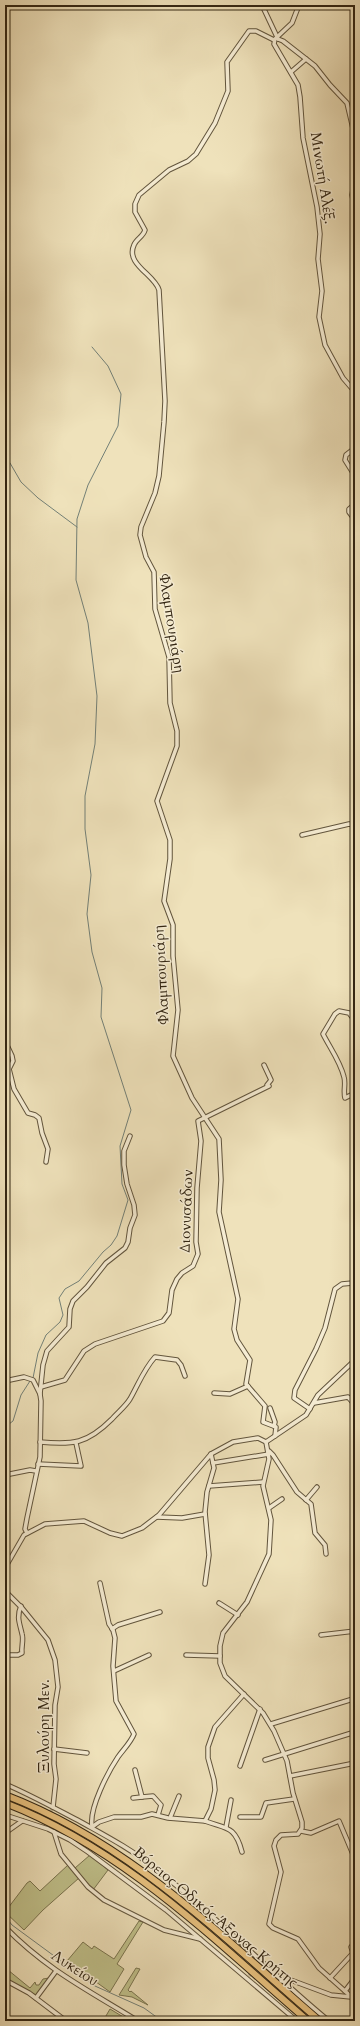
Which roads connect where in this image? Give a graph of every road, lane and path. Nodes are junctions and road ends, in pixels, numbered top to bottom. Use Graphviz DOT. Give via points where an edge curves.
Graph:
graph roads {
  1 [pos="262,5"];
  2 [pos="299,5"];
  3 [pos="276,40"];
  4 [pos="306,59"];
  5 [pos="291,72"];
  6 [pos="355,137"];
  7 [pos="355,179"];
  8 [pos="355,210"];
  9 [pos="355,392"];
  10 [pos="355,448"];
  11 [pos="355,476"];
  12 [pos="355,504"];
  13 [pos="355,520"];
  14 [pos="355,825"];
  15 [pos="302,835"];
  16 [pos="355,1021"];
  17 [pos="5,1041"];
  18 [pos="264,1065"];
  19 [pos="355,1093"];
  20 [pos="204,1117"];
  21 [pos="130,1136"];
  22 [pos="46,1162"];
  23 [pos="355,1280"];
  24 [pos="355,1360"];
  25 [pos="185,1376"];
  26 [pos="5,1381"];
  27 [pos="41,1386"];
  28 [pos="248,1386"];
  29 [pos="214,1393"];
  30 [pos="40,1394"];
  31 [pos="314,1403"];
  32 [pos="355,1405"];
  33 [pos="270,1408"];
  34 [pos="310,1409"];
  35 [pos="274,1426"];
  36 [pos="275,1436"];
  37 [pos="40,1442"];
  38 [pos="266,1442"];
  39 [pos="76,1443"];
  40 [pos="269,1453"];
  41 [pos="211,1454"];
  42 [pos="38,1464"];
  43 [pos="213,1464"];
  44 [pos="36,1471"];
  45 [pos="5,1475"];
  46 [pos="263,1482"];
  47 [pos="209,1486"];
  48 [pos="317,1487"];
  49 [pos="282,1499"];
  50 [pos="306,1500"];
  51 [pos="269,1508"];
  52 [pos="205,1514"];
  53 [pos="157,1517"];
  54 [pos="27,1533"];
  55 [pos="326,1554"];
  56 [pos="5,1568"];
  57 [pos="100,1583"];
  58 [pos="205,1584"];
  59 [pos="5,1592"];
  60 [pos="219,1603"];
  61 [pos="21,1606"];
  62 [pos="160,1612"];
  63 [pos="238,1615"];
  64 [pos="112,1629"];
  65 [pos="355,1631"];
  66 [pos="321,1635"];
  67 [pos="9,1655"];
  68 [pos="149,1655"];
  69 [pos="186,1655"];
  70 [pos="220,1656"];
  71 [pos="114,1672"];
  72 [pos="244,1694"];
  73 [pos="354,1699"];
  74 [pos="260,1709"];
  75 [pos="271,1724"];
  76 [pos="355,1732"];
  77 [pos="54,1749"];
  78 [pos="87,1753"];
  79 [pos="284,1753"];
  80 [pos="265,1760"];
  81 [pos="355,1763"];
  82 [pos="240,1766"];
  83 [pos="135,1770"];
  84 [pos="290,1776"];
  85 [pos="5,1784"];
  86 [pos="5,1795"];
  87 [pos="179,1796"];
  88 [pos="142,1797"];
  89 [pos="133,1798"];
  90 [pos="294,1799"];
  91 [pos="230,1800"];
  92 [pos="5,1803"];
  93 [pos="53,1807"];
  94 [pos="5,1815"];
  95 [pos="158,1815"];
  96 [pos="240,1817"];
  97 [pos="170,1818"];
  98 [pos="22,1821"];
  99 [pos="205,1821"];
  100 [pos="92,1827"];
  101 [pos="226,1827"];
  102 [pos="301,1831"];
  103 [pos="54,1832"];
  104 [pos="5,1833"];
  105 [pos="242,1852"];
  106 [pos="355,1858"];
  107 [pos="5,1927"];
  108 [pos="201,1939"];
  109 [pos="355,1942"];
  110 [pos="354,1953"];
  111 [pos="56,1972"];
  112 [pos="330,1978"];
  113 [pos="355,1978"];
  114 [pos="5,1980"];
  115 [pos="281,1981"];
  116 [pos="345,1991"];
  117 [pos="36,1998"];
  118 [pos="353,1998"];
  119 [pos="66,2021"];
  120 [pos="138,2021"];
  121 [pos="297,2021"];
  122 [pos="308,2021"];
  123 [pos="320,2021"];
  124 [pos="329,2021"];
  1 -- 3 [label="street, Μινωτή Αλέξ."];
  2 -- 3 [label="street" via="292,23"];
  3 -- 4 [label="street" via="283,41"];
  3 -- 5 [label="street, Μινωτή Αλέξ." via="275,48"];
  3 -- 20 [label="street, Φλαμπουριάρη" via="256,31 249,31 227,62 228,91 215,123 202,143 188,161 169,170 138,194 135,204 137,216 146,228 143,236 133,246 134,258 140,268 156,282 160,294 165,388 159,476 140,535 146,557 154,572 155,609 169,657 170,703 177,731 176,746 157,801 170,840 164,901 173,925 178,1003 173,1056"];
  4 -- 5 [label="street"];
  4 -- 6 [label="street" via="347,103"];
  5 -- 9 [label="street, Μινωτή Αλέξ." via="298,85 303,138 320,234 318,259 322,291 319,317 325,345 343,378"];
  7 -- 8 [label="street" via="352,196"];
  10 -- 11 [label="street" via="346,455 345,460"];
  12 -- 13 [label="street" via="349,512"];
  14 -- 15 [label="street" via="349,824"];
  16 -- 19 [label="street" via="349,1013 339,1011 323,1034 334,1051 344,1077 345,1098"];
  17 -- 22 [label="street" via="12,1056 9,1070 14,1089 28,1114 39,1118 48,1149"];
  18 -- 20 [label="street" via="271,1080 267,1085 269,1086"];
  20 -- 27 [label="street, Διονυσάδων" via="198,1121 201,1141 197,1188 198,1254 195,1263 182,1273 174,1286 167,1317 163,1321 95,1344 84,1351 65,1380"];
  20 -- 28 [label="street, Φλαμπουριάρη" via="219,1141 219,1212 238,1292 238,1306 233,1322 234,1334 250,1360 246,1380"];
  21 -- 27 [label="street" via="124,1151 124,1166 126,1184 135,1214 128,1242 73,1301 69,1327 53,1343 45,1356"];
  23 -- 34 [label="street" via="336,1289 325,1328 295,1390 294,1398"];
  24 -- 31 [label="street" via="318,1395"];
  25 -- 39 [label="street" via="177,1360 155,1357 126,1405 100,1430"];
  26 -- 30 [label="street" via="29,1378 35,1382"];
  27 -- 30 [label="street"];
  28 -- 29 [label="street" via="230,1394"];
  28 -- 35 [label="street" via="265,1406 263,1422"];
  30 -- 37 [label="street"];
  31 -- 32 [label="street" via="348,1397"];
  31 -- 34 [label="street"];
  33 -- 35 [label="street"];
  34 -- 36 [label="street" via="303,1417"];
  35 -- 36 [label="street" via="277,1430"];
  36 -- 38 [label="street"];
  37 -- 39 [label="street"];
  37 -- 42 [label="street"];
  38 -- 40 [label="street"];
  38 -- 41 [label="street" via="258,1438 233,1442"];
  39 -- 42 [label="street" via="80,1466"];
  40 -- 43 [label="street"];
  40 -- 46 [label="street"];
  40 -- 50 [label="street"];
  41 -- 43 [label="street"];
  41 -- 53 [label="street"];
  42 -- 44 [label="street"];
  43 -- 47 [label="street"];
  44 -- 45 [label="street"];
  44 -- 54 [label="street" via="25,1527"];
  46 -- 47 [label="street"];
  46 -- 51 [label="street"];
  47 -- 52 [label="street"];
  48 -- 50 [label="street"];
  49 -- 51 [label="street"];
  50 -- 55 [label="street" via="311,1505 315,1533 325,1545"];
  51 -- 63 [label="street" via="269,1554"];
  52 -- 53 [label="street" via="182,1518"];
  52 -- 58 [label="street" via="209,1554"];
  53 -- 54 [label="street" via="145,1527 123,1536 80,1521 45,1524"];
  54 -- 56 [label="street"];
  57 -- 64 [label="street" via="108,1622"];
  59 -- 61 [label="street, Ξυλούρη Μεν."];
  60 -- 63 [label="street"];
  61 -- 67 [label="street" via="18,1624 22,1636 22,1653 17,1656"];
  61 -- 77 [label="street, Ξυλούρη Μεν." via="49,1642 55,1660 58,1687"];
  62 -- 64 [label="street"];
  63 -- 70 [label="street" via="223,1633"];
  64 -- 71 [label="street" via="115,1644"];
  65 -- 66 [label="street"];
  68 -- 71 [label="street"];
  69 -- 70 [label="street"];
  70 -- 72 [label="street" via="224,1674"];
  71 -- 100 [label="street" via="116,1702 134,1734 104,1781"];
  72 -- 74 [label="street"];
  72 -- 99 [label="street" via="215,1727 208,1747 215,1790 211,1809"];
  73 -- 75 [label="street"];
  74 -- 75 [label="street"];
  74 -- 82 [label="street"];
  75 -- 79 [label="street"];
  76 -- 79 [label="street"];
  77 -- 78 [label="street"];
  77 -- 93 [label="street, Ξυλούρη Μεν." via="56,1779"];
  79 -- 80 [label="street"];
  79 -- 84 [label="street"];
  81 -- 84 [label="street"];
  83 -- 88 [label="street"];
  84 -- 90 [label="street"];
  85 -- 93 [label="street"];
  86 -- 123 [label="highway, Βόρειος Οδικός Άξονας Κρήτης" via="78,1828 129,1860"];
  87 -- 97 [label="street"];
  88 -- 89 [label="street"];
  88 -- 95 [label="street" via="154,1797 162,1806"];
  90 -- 96 [label="street" via="266,1803 261,1817"];
  90 -- 102 [label="street" via="302,1822"];
  91 -- 101 [label="street"];
  92 -- 122 [label="highway, Βόρειος Οδικός Άξονας Κρήτης" via="73,1834 124,1866"];
  93 -- 100 [label="street"];
  94 -- 98 [label="street"];
  95 -- 97 [label="street"];
  95 -- 100 [label="street" via="118,1816"];
  97 -- 99 [label="street"];
  98 -- 103 [label="street"];
  98 -- 104 [label="street"];
  99 -- 101 [label="street"];
  100 -- 115 [label="street" via="158,1870 212,1915"];
  101 -- 105 [label="street" via="231,1830"];
  102 -- 106 [label="street" via="312,1833 338,1821"];
  102 -- 112 [label="street" via="295,1836 281,1835 274,1843 281,1872 269,1923 273,1928 298,1939 317,1966"];
  103 -- 108 [label="street" via="88,1852"];
  103 -- 108 [label="street" via="61,1854 85,1884 104,1900 167,1931"];
  107 -- 111 [label="street, Λυκείου" via="32,1954"];
  108 -- 121 [label="street"];
  109 -- 110 [label="street" via="351,1947"];
  110 -- 112 [label="street"];
  111 -- 117 [label="street"];
  111 -- 120 [label="street, Λυκείου"];
  112 -- 116 [label="street"];
  113 -- 116 [label="street"];
  114 -- 117 [label="street"];
  115 -- 118 [label="street" via="288,1979 331,1995"];
  115 -- 124 [label="street"];
  116 -- 118 [label="street"];
  117 -- 119 [label="street"];
}
